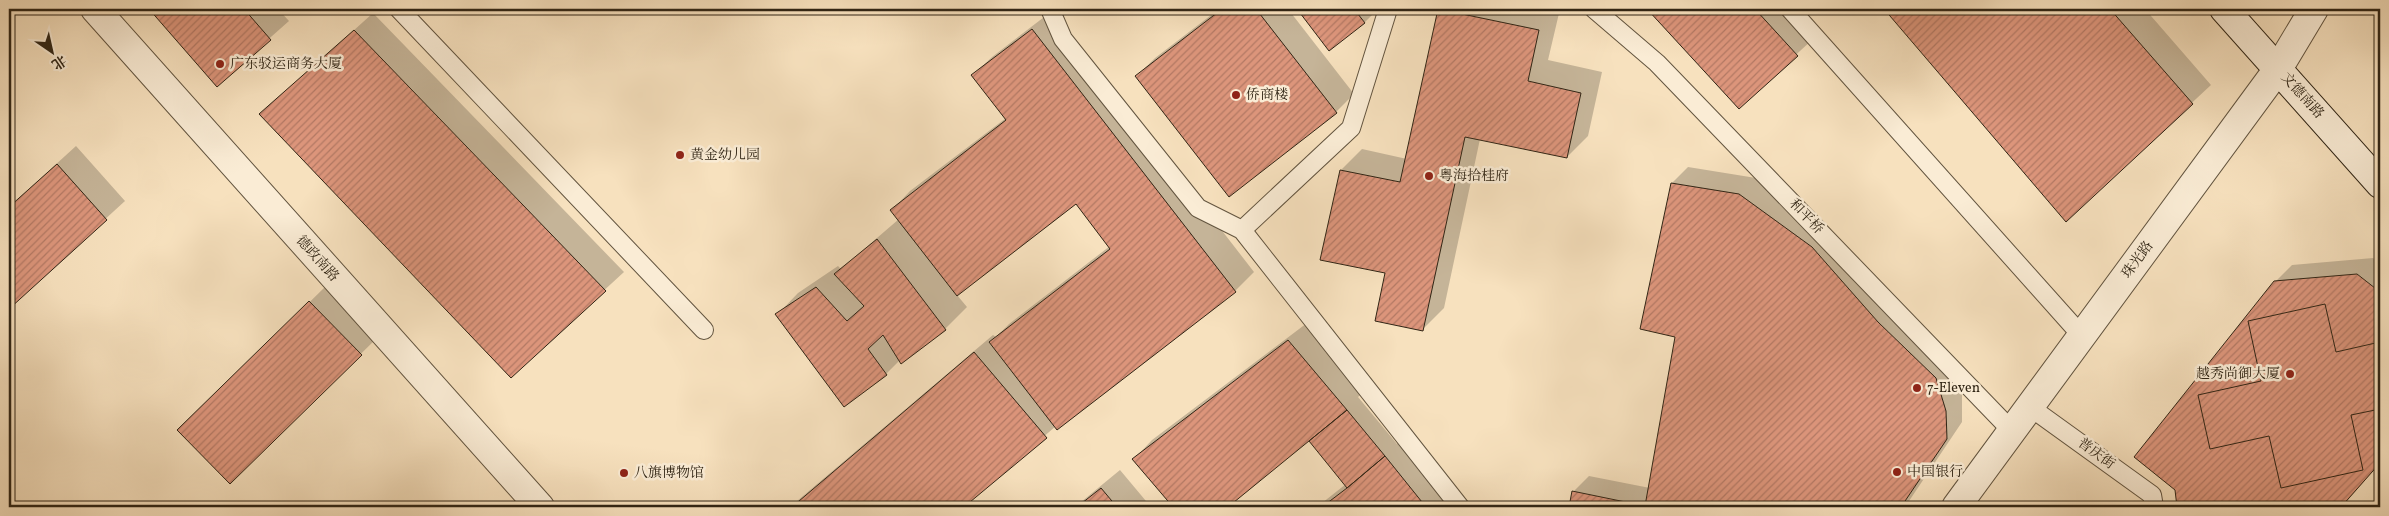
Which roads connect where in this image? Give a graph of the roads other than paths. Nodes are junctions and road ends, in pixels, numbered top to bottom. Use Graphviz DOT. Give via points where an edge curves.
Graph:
graph roads {
  1 [pos="95,9"];
  2 [pos="399,9"];
  3 [pos="1050,9"];
  4 [pos="1388,9"];
  5 [pos="1594,9"];
  6 [pos="1790,9"];
  7 [pos="2224,9"];
  8 [pos="2314,9"];
  9 [pos="2278,69"];
  10 [pos="2380,184"];
  11 [pos="1242,230"];
  12 [pos="704,330"];
  13 [pos="2082,336"];
  14 [pos="2030,406"];
  15 [pos="2012,431"];
  16 [pos="540,507"];
  17 [pos="1460,507"];
  18 [pos="1956,507"];
  19 [pos="2154,507"];
  1 -- 16 [label="street, 德政南路"];
  2 -- 12 [label="lane"];
  3 -- 11 [label="lane" via="1063,39 1198,208"];
  4 -- 11 [label="lane" via="1351,128"];
  5 -- 15 [label="lane, 和平桥" via="1657,63"];
  6 -- 13 [label="lane"];
  7 -- 9 [label="street, 文德南路"];
  8 -- 9 [label="street, 珠光路"];
  9 -- 10 [label="street, 文德南路"];
  9 -- 13 [label="street, 珠光路"];
  11 -- 17 [label="lane"];
  13 -- 14 [label="street, 珠光路"];
  14 -- 15 [label="street, 珠光路"];
  14 -- 19 [label="lane, 普庆街" via="2152,495"];
  15 -- 18 [label="street, 珠光路"];
}
